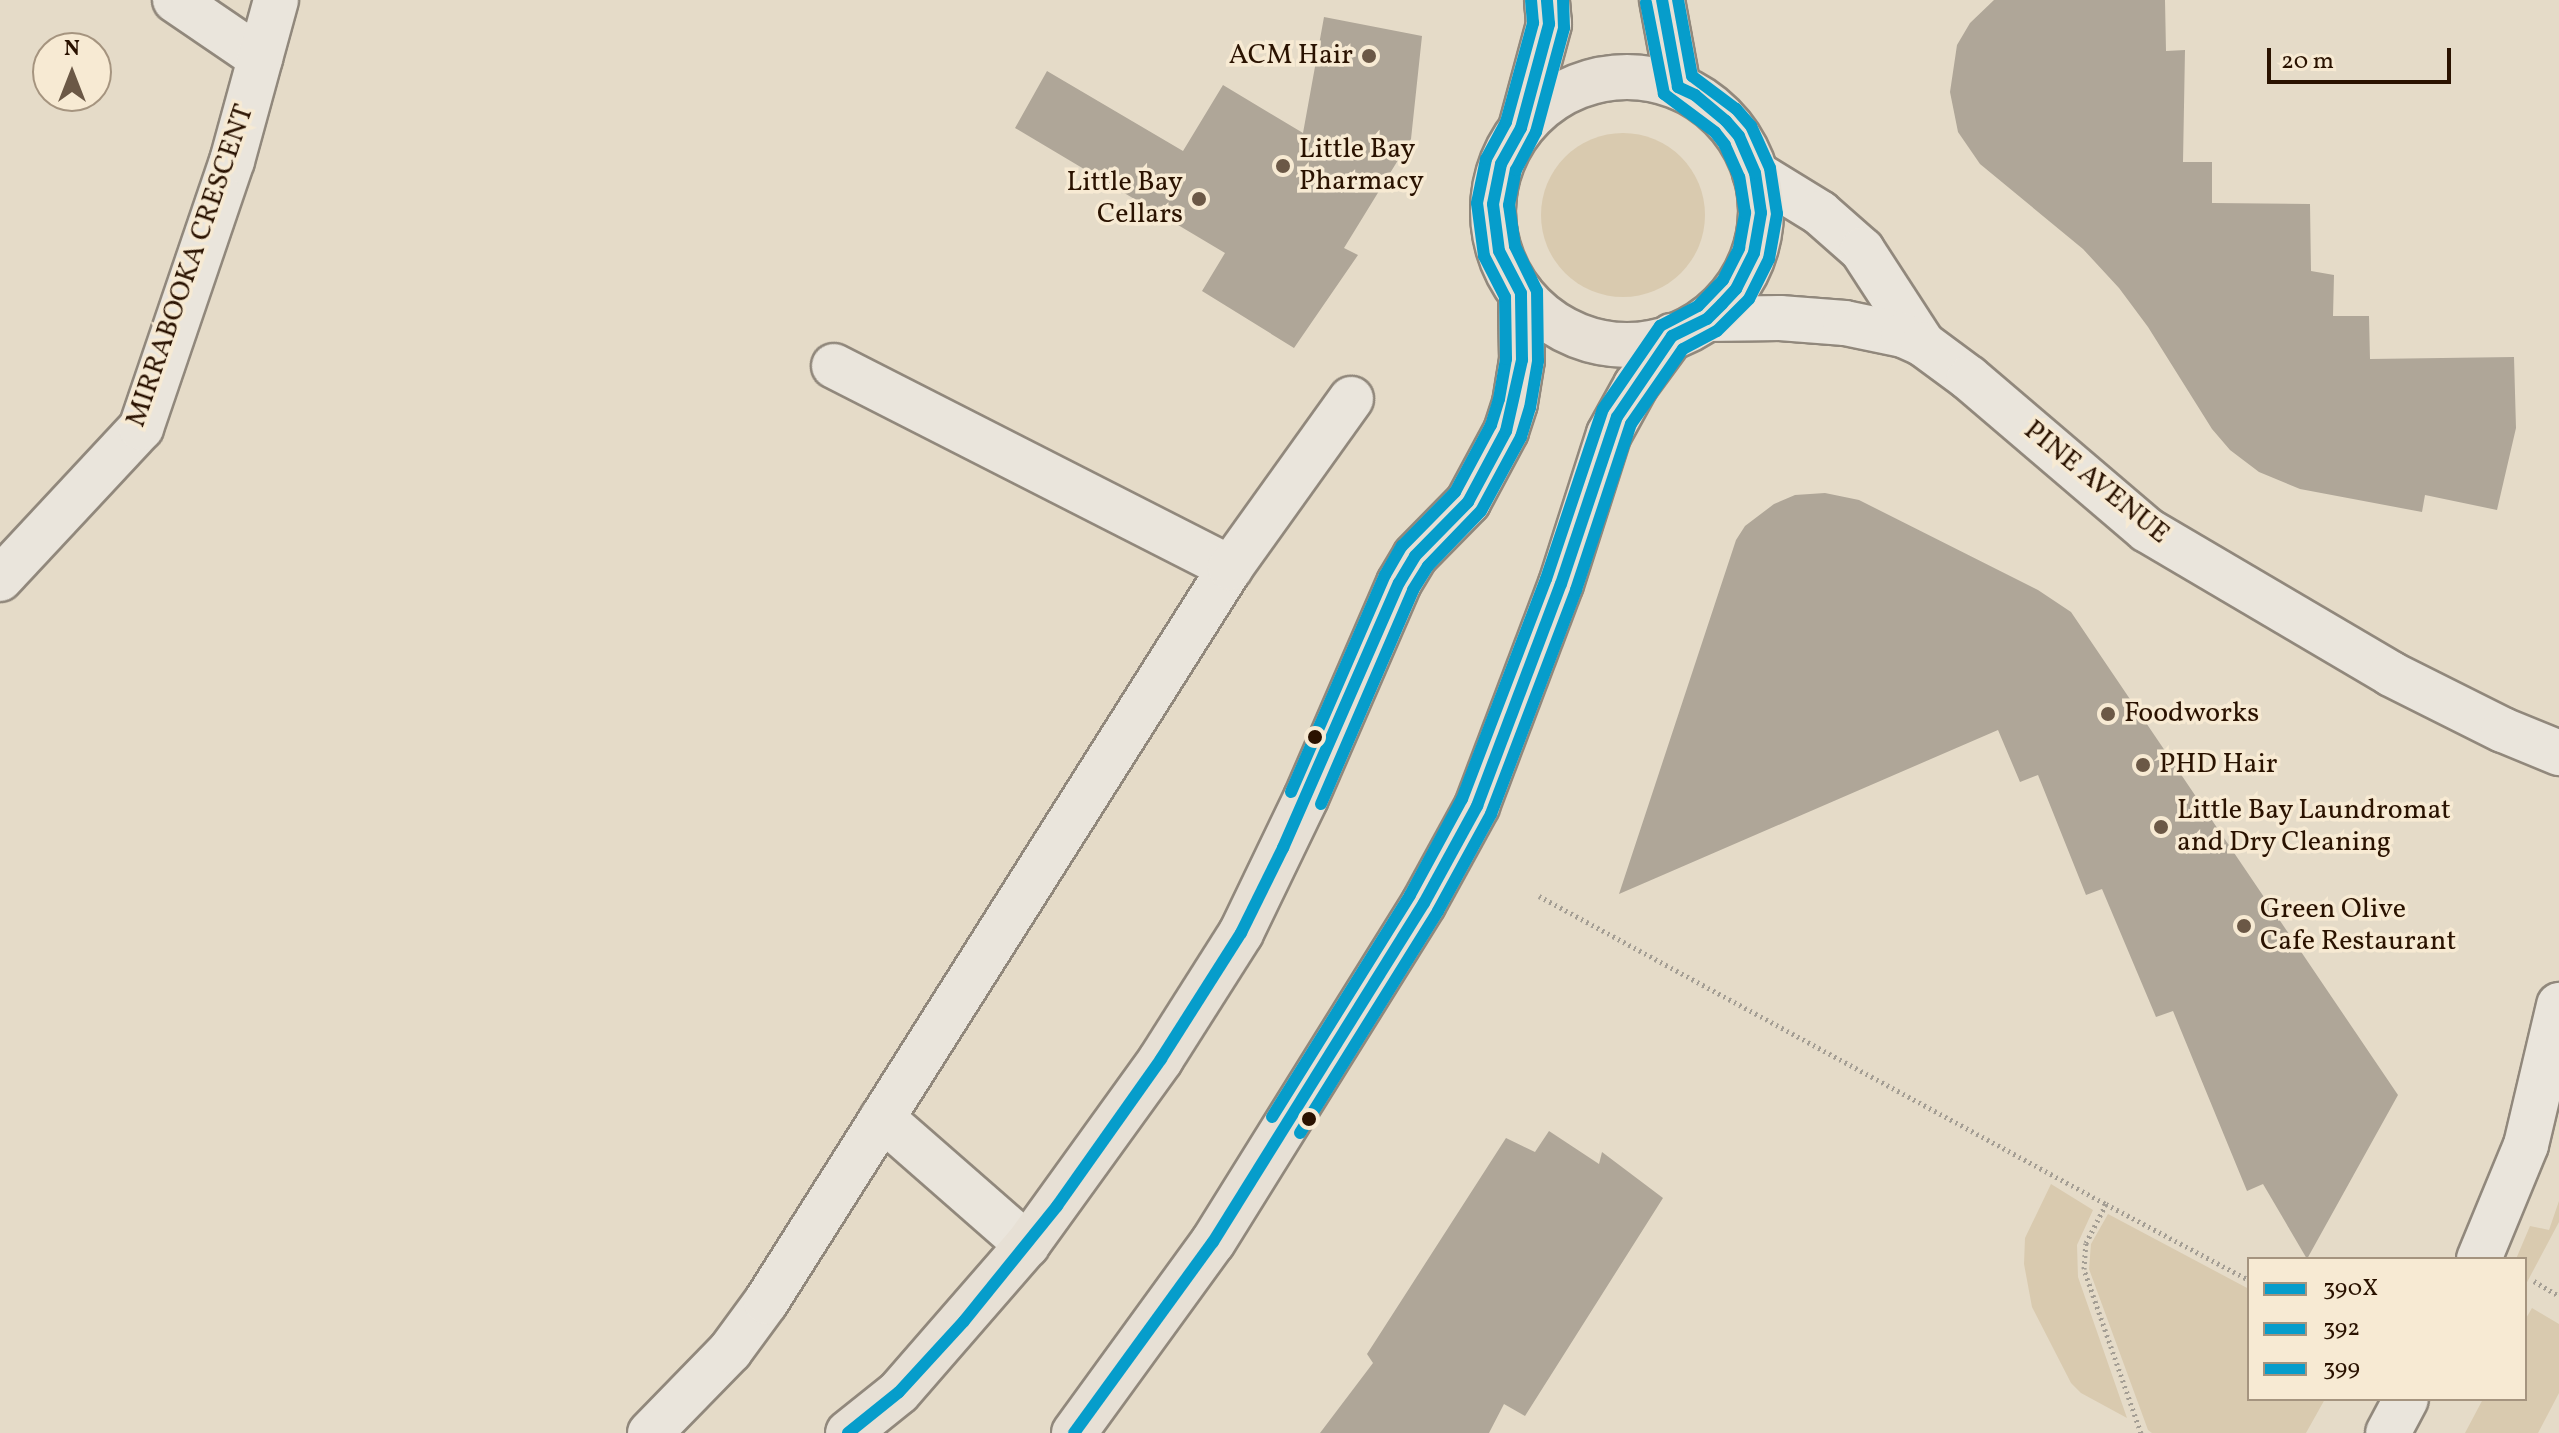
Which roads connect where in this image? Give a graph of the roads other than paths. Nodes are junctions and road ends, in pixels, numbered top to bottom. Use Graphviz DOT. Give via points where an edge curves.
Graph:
graph roads {
  1 [pos="175,0"];
  2 [pos="276,0"];
  3 [pos="1547,0"];
  4 [pos="1662,0"];
  5 [pos="260,58"];
  6 [pos="1678,87"];
  7 [pos="1521,128"];
  8 [pos="1755,173"];
  9 [pos="1521,293"];
  10 [pos="1690,327"];
  11 [pos="1923,344"];
  12 [pos="834,366"];
  13 [pos="1351,399"];
  14 [pos="1230,568"];
  15 [pos="0,579"];
  16 [pos="2559,753"];
  17 [pos="2559,1005"];
  18 [pos="882,1118"];
  19 [pos="1027,1245"];
  20 [pos="2480,1257"];
  21 [pos="2405,1401"];
  22 [pos="650,1433"];
  23 [pos="848,1433"];
  24 [pos="1074,1433"];
  25 [pos="2388,1433"];
  1 -- 5 [label="street"];
  2 -- 5 [label="street, MIRRABOOKA CRESCENT"];
  3 -- 7 [label="main road" via="1549,24"];
  4 -- 6 [label="main road"];
  5 -- 15 [label="street, MIRRABOOKA CRESCENT" via="232,161 141,428"];
  6 -- 7 [label="main road" via="1636,77 1593,81 1554,98"];
  6 -- 8 [label="main road" via="1726,121 1739,136"];
  7 -- 9 [label="main road" via="1501,164 1493,204 1499,251"];
  8 -- 10 [label="main road" via="1761,213 1754,253 1736,289"];
  8 -- 11 [label="street" via="1820,213 1862,250"];
  9 -- 10 [label="main road" via="1551,321 1590,339 1631,344"];
  9 -- 19 [label="main road" via="1522,360 1515,403 1488,467 1468,502 1415,556 1399,583 1241,933 1136,1096"];
  10 -- 11 [label="street, PINE AVENUE" via="1780,318 1845,323"];
  10 -- 24 [label="main road" via="1617,417 1477,806 1424,903 1213,1242"];
  11 -- 16 [label="street, PINE AVENUE" via="2147,530 2391,674"];
  12 -- 14 [label="street"];
  13 -- 14 [label="street"];
  14 -- 18 [label="street"];
  17 -- 20 [label="street" via="2526,1145"];
  18 -- 19 [label="street"];
  18 -- 22 [label="street" via="739,1339"];
  19 -- 23 [label="main road" via="899,1392"];
  21 -- 25 [label="street"];
}
